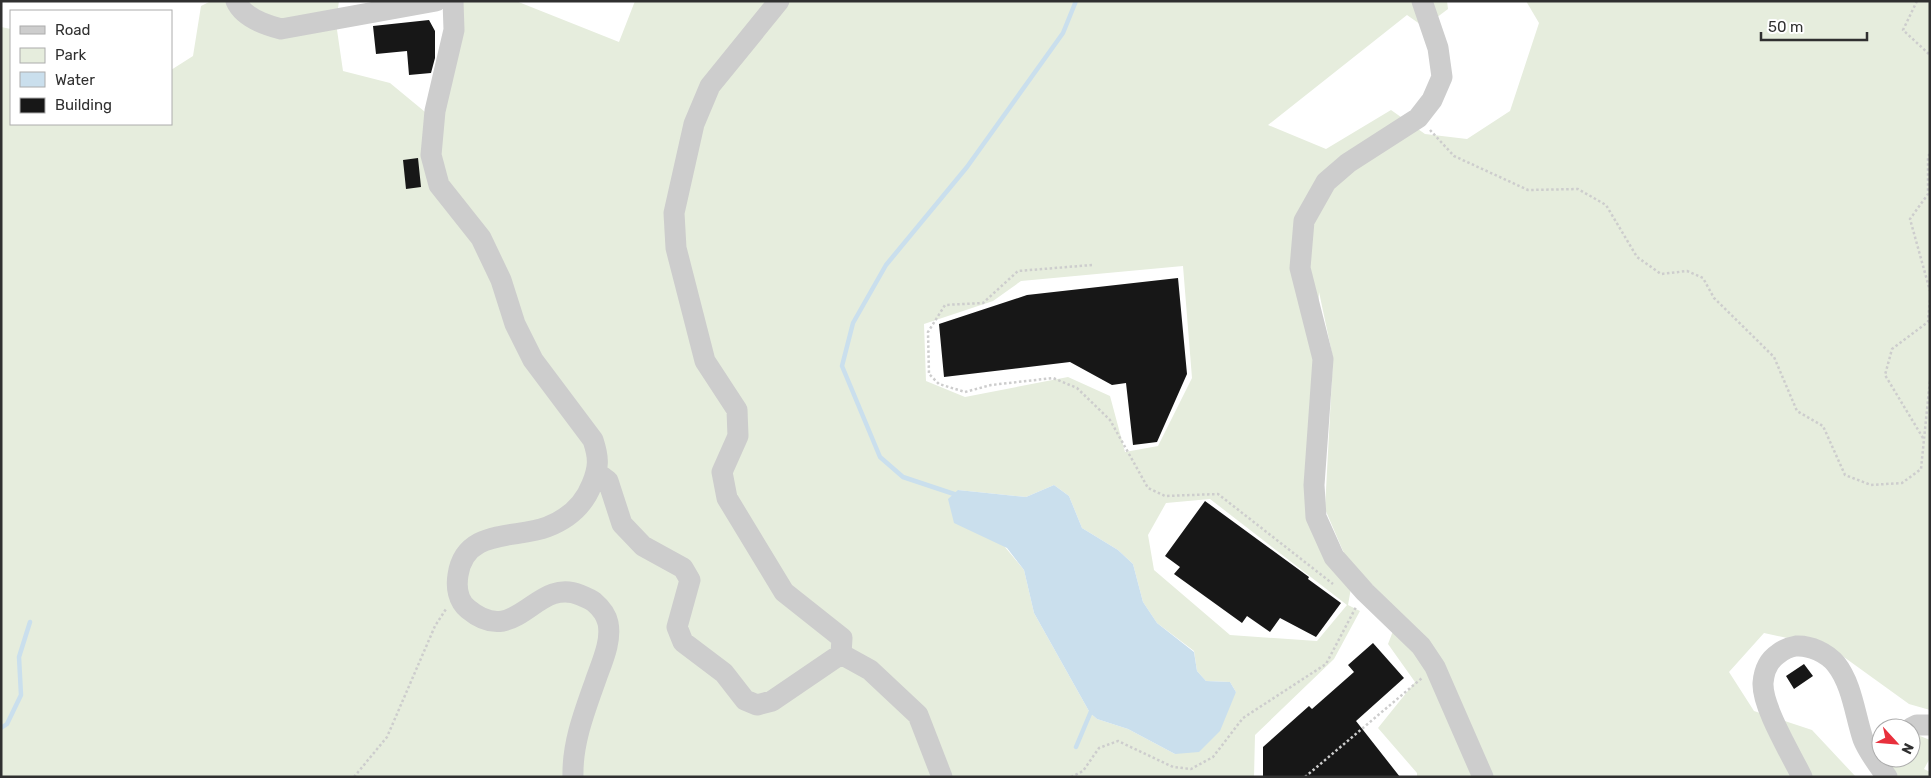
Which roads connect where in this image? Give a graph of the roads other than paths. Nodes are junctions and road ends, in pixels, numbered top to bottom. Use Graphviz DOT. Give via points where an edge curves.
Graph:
graph roads {
  1 [pos="236,1"];
  2 [pos="436,1"];
  3 [pos="453,1"];
  4 [pos="779,1"];
  5 [pos="1422,1"];
  6 [pos="596,472"];
  7 [pos="841,654"];
  8 [pos="1871,751"];
  9 [pos="573,777"];
  10 [pos="942,777"];
  11 [pos="1483,777"];
  12 [pos="1802,777"];
  1 -- 2 [label="street" via="238,7 262,24 281,29"];
  3 -- 6 [label="street" via="454,30 435,111 431,155 440,185 481,238 533,360 593,440 598,455"];
  4 -- 7 [label="street" via="710,86 703,101 694,124 674,213 676,248 705,361 737,410 738,436 722,472 727,498 784,592 842,638"];
  5 -- 11 [label="street" via="1438,48 1442,77 1432,100 1418,118 1348,163 1326,182 1304,221 1300,268 1323,359 1314,485 1316,518 1334,557 1421,646 1435,667"];
  6 -- 7 [label="street" via="608,481 622,524 643,546 683,568 690,580 677,627 683,642 724,673 745,700 757,705 772,701"];
  6 -- 9 [label="street" via="588,492 572,514 546,527 492,537 476,545 465,556 458,574 457,591 463,606 477,617 495,622 513,620 546,597 560,592 573,592 603,611 609,624 608,645 581,724"];
  7 -- 10 [label="street" via="870,670 918,715"];
  8 -- 12 [label="street" via="1864,741 1846,683 1836,664 1824,653 1809,647 1796,646 1784,650 1766,669 1763,684 1768,706"];
}
